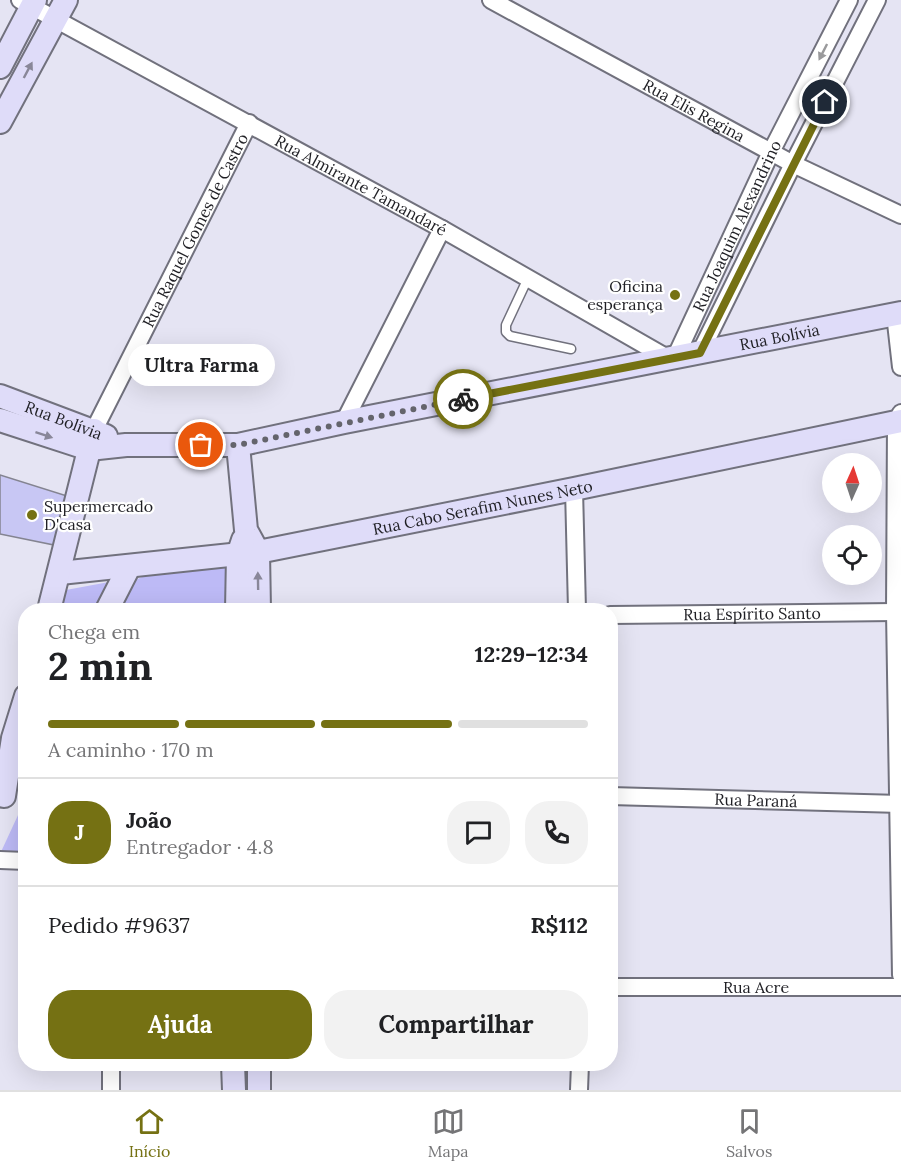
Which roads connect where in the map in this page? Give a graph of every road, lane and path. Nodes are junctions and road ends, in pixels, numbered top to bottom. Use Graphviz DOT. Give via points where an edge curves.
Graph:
graph roads {
  1 [pos="66,0"];
  2 [pos="491,0"];
  3 [pos="849,0"];
  4 [pos="877,0"];
  5 [pos="29,2"];
  6 [pos="54,20"];
  7 [pos="0,67"];
  8 [pos="0,122"];
  9 [pos="249,123"];
  10 [pos="771,152"];
  11 [pos="793,164"];
  12 [pos="901,215"];
  13 [pos="442,229"];
  14 [pos="714,273"];
  15 [pos="528,278"];
  16 [pos="735,282"];
  17 [pos="898,313"];
  18 [pos="571,349"];
  19 [pos="700,353"];
  20 [pos="672,359"];
  21 [pos="901,367"];
  22 [pos="0,396"];
  23 [pos="899,418"];
  24 [pos="0,420"];
  25 [pos="344,422"];
  26 [pos="91,439"];
  27 [pos="238,445"];
  28 [pos="574,489"];
  29 [pos="248,553"];
  30 [pos="129,567"];
  31 [pos="60,573"];
  32 [pos="52,603"];
  33 [pos="111,603"];
  34 [pos="238,603"];
  35 [pos="258,603"];
  36 [pos="577,603"];
  37 [pos="895,612"];
  38 [pos="618,615"];
  39 [pos="18,722"];
  40 [pos="18,777"];
  41 [pos="618,796"];
  42 [pos="2,800"];
  43 [pos="900,804"];
  44 [pos="0,860"];
  45 [pos="18,861"];
  46 [pos="901,975"];
  47 [pos="618,987"];
  48 [pos="901,987"];
  49 [pos="111,1071"];
  50 [pos="233,1071"];
  51 [pos="259,1071"];
  52 [pos="580,1071"];
  53 [pos="111,1090"];
  54 [pos="234,1090"];
  55 [pos="259,1090"];
  56 [pos="579,1090"];
  1 -- 6 [label="street"];
  2 -- 10 [label="street, Rua Elis Regina"];
  3 -- 10 [label="street, Rua Joaquim Alexandrino, one-way"];
  4 -- 11 [label="street, Rua Joaquim Alexandrino"];
  5 -- 6 [label="street, Rua Almirante Tamandaré"];
  5 -- 7 [label="street"];
  8 -- 6 [label="street, one-way"];
  6 -- 9 [label="street, Rua Almirante Tamandaré"];
  9 -- 13 [label="street, Rua Almirante Tamandaré"];
  9 -- 26 [label="street, Rua Raquel Gomes de Castro"];
  10 -- 11 [label="street, Rua Elis Regina"];
  10 -- 14 [label="street, Rua Joaquim Alexandrino"];
  11 -- 12 [label="street, Rua Elis Regina"];
  11 -- 16 [label="street, Rua Joaquim Alexandrino"];
  13 -- 15 [label="street, Rua Almirante Tamandaré"];
  13 -- 25 [label="street"];
  14 -- 16 [label="street"];
  14 -- 20 [label="street, Rua Joaquim Alexandrino"];
  15 -- 18 [label="lane" via="506,332"];
  15 -- 20 [label="street, Rua Almirante Tamandaré"];
  16 -- 19 [label="street, Rua Joaquim Alexandrino"];
  17 -- 19 [label="street, Rua Bolívia"];
  17 -- 21 [label="street"];
  19 -- 20 [label="street, Rua Bolívia"];
  20 -- 25 [label="street, Rua Bolívia"];
  22 -- 26 [label="street, Rua Bolívia"];
  23 -- 28 [label="street, Rua Cabo Serafim Nunes Neto"];
  23 -- 37 [label="street"];
  24 -- 26 [label="street, Rua Bolívia, one-way"];
  25 -- 27 [label="street, Rua Bolívia"];
  26 -- 27 [label="street, Rua Bolívia" via="126,445"];
  26 -- 31 [label="street, Rua Raquel Gomes de Castro"];
  27 -- 29 [label="street"];
  28 -- 29 [label="street, Rua Cabo Serafim Nunes Neto"];
  28 -- 36 [label="street"];
  29 -- 30 [label="street, Rua Cabo Serafim Nunes Neto"];
  29 -- 34 [label="street"];
  35 -- 29 [label="street, one-way"];
  30 -- 31 [label="street, Rua Cabo Serafim Nunes Neto"];
  30 -- 33 [label="street"];
  31 -- 32 [label="street, Rua Raquel Gomes de Castro"];
  37 -- 38 [label="street, Rua Espírito Santo"];
  37 -- 43 [label="street"];
  39 -- 42 [label="street"];
  40 -- 42 [label="street"];
  41 -- 43 [label="street, Rua Paraná"];
  43 -- 46 [label="street"];
  44 -- 45 [label="street"];
  47 -- 48 [label="street, Rua Acre"];
  49 -- 53 [label="street"];
  50 -- 54 [label="street"];
  51 -- 55 [label="street"];
  52 -- 56 [label="street"];
}
